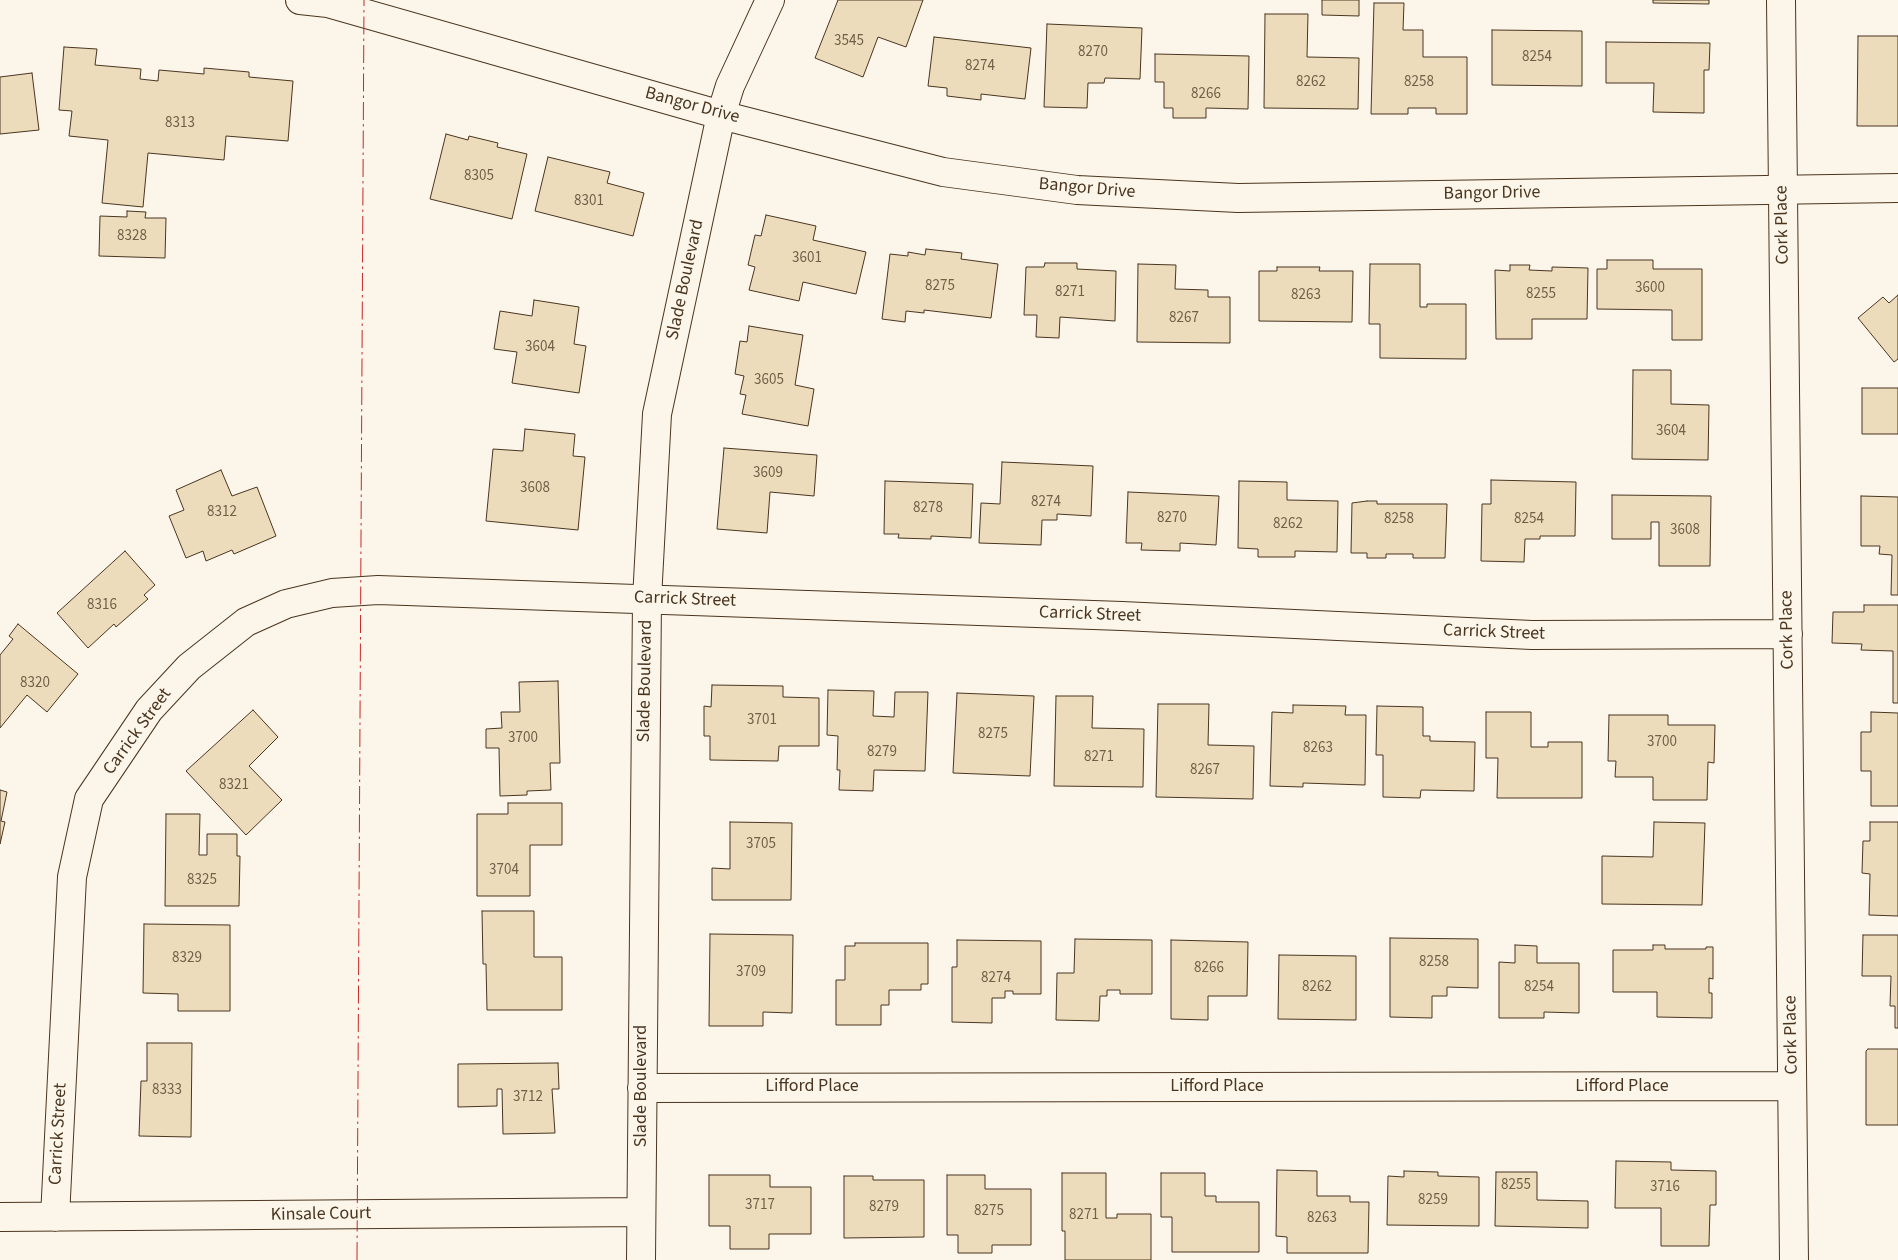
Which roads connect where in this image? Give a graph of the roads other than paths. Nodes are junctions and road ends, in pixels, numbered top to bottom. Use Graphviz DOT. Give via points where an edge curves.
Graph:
graph roads {
  1 [pos="300,0"];
  2 [pos="770,0"];
  3 [pos="1781,0"];
  4 [pos="721,115"];
  5 [pos="1898,188"];
  6 [pos="1783,189"];
  7 [pos="647,599"];
  8 [pos="1788,634"];
  9 [pos="1792,1086"];
  10 [pos="642,1088"];
  11 [pos="641,1212"];
  12 [pos="0,1217"];
  13 [pos="55,1217"];
  14 [pos="641,1260"];
  15 [pos="1794,1260"];
  1 -- 4 [label="street, Bangor Drive" via="328,3"];
  2 -- 4 [label="street, Slade Boulevard" via="730,86"];
  3 -- 6 [label="street, Cork Place"];
  4 -- 6 [label="street, Bangor Drive" via="943,172 1077,190 1238,198"];
  4 -- 7 [label="street, Slade Boulevard" via="657,414"];
  5 -- 6 [label="street, Bangor Drive"];
  6 -- 8 [label="street, Cork Place"];
  7 -- 8 [label="street, Carrick Street" via="1532,635"];
  7 -- 10 [label="street, Slade Boulevard"];
  7 -- 13 [label="street, Carrick Street" via="378,590 332,593 286,604 246,622 188,667 149,710 89,799 72,877"];
  8 -- 9 [label="street, Cork Place"];
  9 -- 10 [label="street, Lifford Place"];
  9 -- 15 [label="street, Cork Place"];
  10 -- 11 [label="street, Slade Boulevard"];
  11 -- 13 [label="street, Kinsale Court"];
  11 -- 14 [label="street, Slade Boulevard"];
  12 -- 13 [label="street, Kinsale Court"];
}
